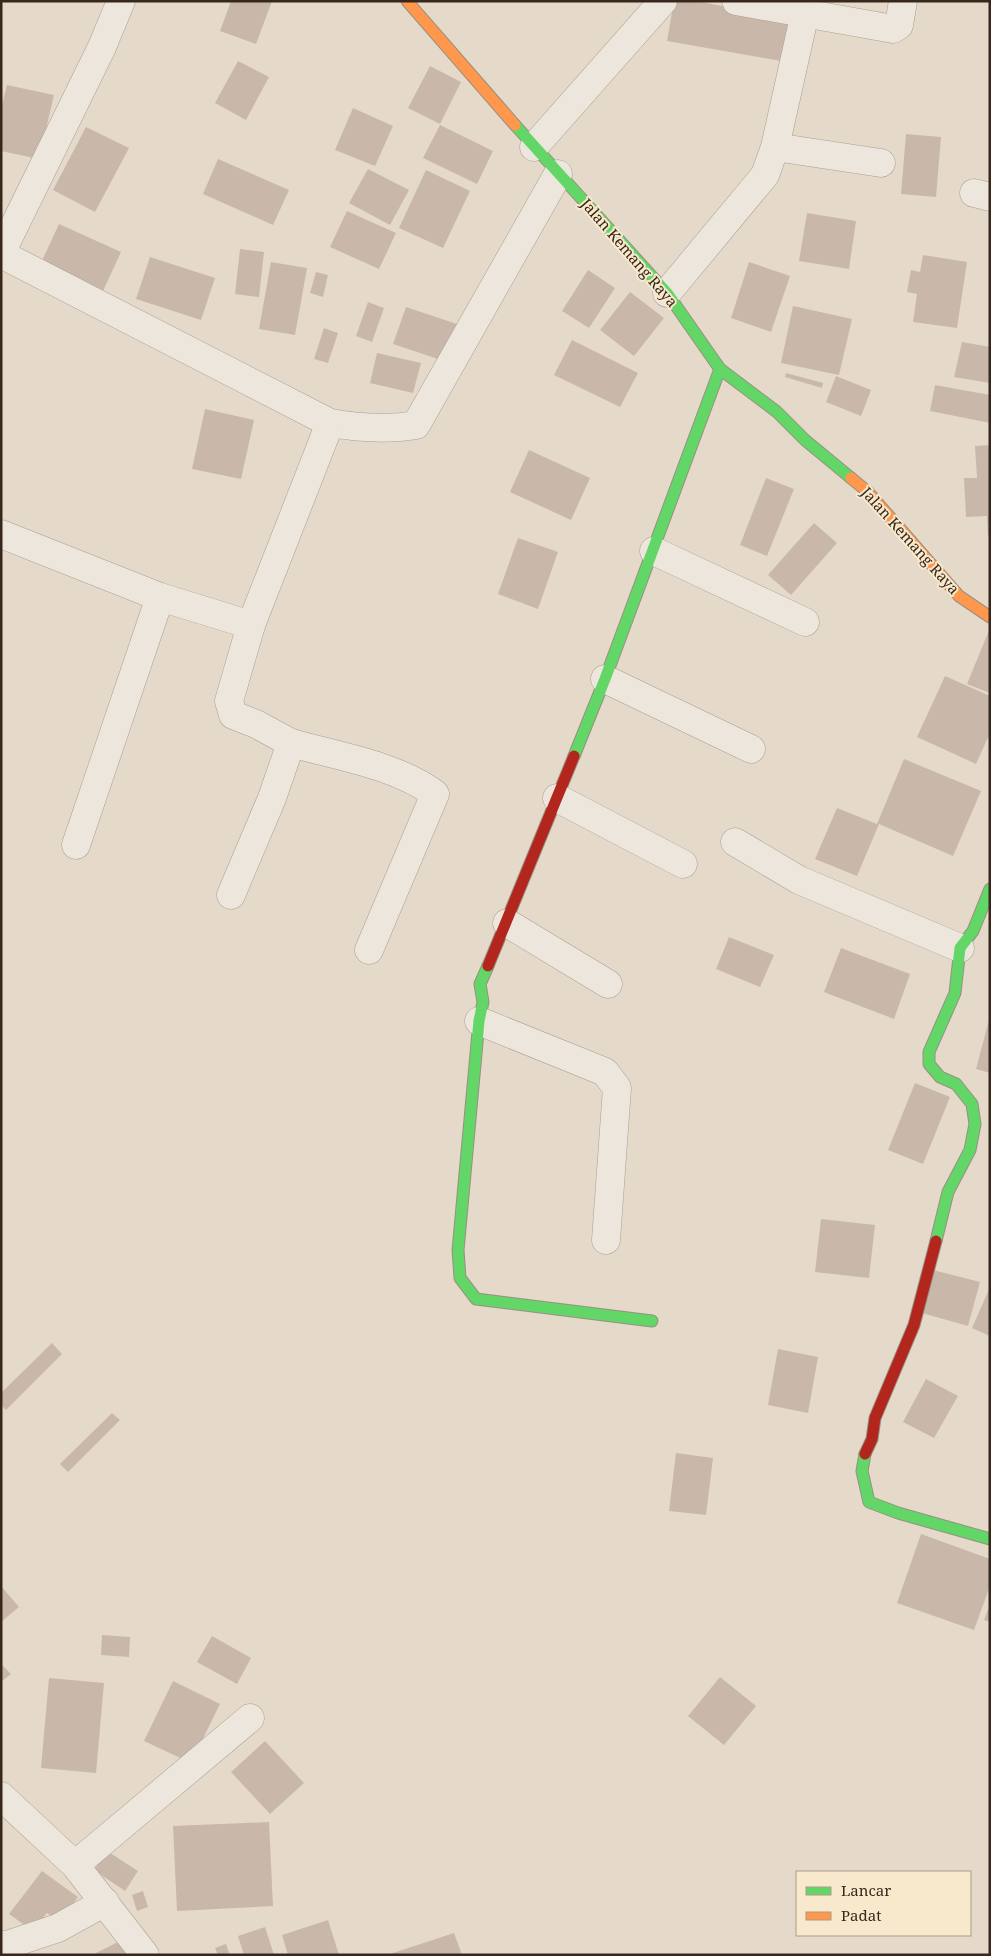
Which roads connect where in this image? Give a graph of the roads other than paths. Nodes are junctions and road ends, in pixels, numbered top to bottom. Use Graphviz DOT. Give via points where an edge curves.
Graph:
graph roads {
  1 [pos="121,1"];
  2 [pos="407,1"];
  3 [pos="663,1"];
  4 [pos="736,1"];
  5 [pos="903,1"];
  6 [pos="805,13"];
  7 [pos="534,147"];
  8 [pos="775,147"];
  9 [pos="882,163"];
  10 [pos="558,174"];
  11 [pos="1,253"];
  12 [pos="667,293"];
  13 [pos="720,369"];
  14 [pos="330,423"];
  15 [pos="1,534"];
  16 [pos="654,551"];
  17 [pos="160,596"];
  18 [pos="990,617"];
  19 [pos="805,622"];
  20 [pos="251,625"];
  21 [pos="605,679"];
  22 [pos="291,744"];
  23 [pos="751,749"];
  24 [pos="557,798"];
  25 [pos="735,842"];
  26 [pos="76,844"];
  27 [pos="683,864"];
  28 [pos="990,889"];
  29 [pos="231,895"];
  30 [pos="507,923"];
  31 [pos="960,948"];
  32 [pos="369,950"];
  33 [pos="608,984"];
  34 [pos="479,1021"];
  35 [pos="606,1240"];
  36 [pos="652,1321"];
  37 [pos="990,1539"];
  38 [pos="250,1718"];
  39 [pos="1,1796"];
  40 [pos="75,1865"];
  41 [pos="105,1902"];
  42 [pos="1,1945"];
  43 [pos="145,1955"];
  1 -- 11 [label="street" via="102,47"];
  2 -- 7 [label="street, Jalan Kemang Raya"];
  3 -- 7 [label="street"];
  4 -- 6 [label="street"];
  5 -- 6 [label="street" via="899,25 893,30"];
  6 -- 8 [label="street"];
  7 -- 10 [label="street, Jalan Kemang Raya"];
  8 -- 9 [label="street"];
  8 -- 12 [label="street" via="765,175"];
  10 -- 12 [label="street, Jalan Kemang Raya"];
  10 -- 14 [label="street" via="416,425 391,429"];
  11 -- 14 [label="street"];
  12 -- 13 [label="street, Jalan Kemang Raya"];
  13 -- 16 [label="street"];
  13 -- 18 [label="street, Jalan Kemang Raya" via="777,412 805,440 868,492 959,596"];
  14 -- 20 [label="street"];
  15 -- 17 [label="street"];
  16 -- 19 [label="street"];
  16 -- 21 [label="street"];
  17 -- 20 [label="street"];
  17 -- 26 [label="street"];
  20 -- 22 [label="street" via="229,701 233,715"];
  21 -- 23 [label="street"];
  21 -- 24 [label="street"];
  22 -- 29 [label="street"];
  22 -- 32 [label="street" via="374,766 420,782 435,794"];
  24 -- 27 [label="street"];
  24 -- 30 [label="street"];
  25 -- 31 [label="street" via="798,880"];
  28 -- 31 [label="street" via="973,931"];
  30 -- 33 [label="street"];
  30 -- 34 [label="street" via="480,984 483,1002"];
  31 -- 37 [label="street" via="955,993 929,1052 929,1064 940,1077 956,1084 972,1104 975,1124 970,1150 948,1192 914,1325 875,1418 862,1471 869,1502"];
  34 -- 35 [label="street" via="605,1072 617,1088"];
  34 -- 36 [label="street" via="458,1250 460,1278 476,1299"];
  38 -- 40 [label="street"];
  39 -- 40 [label="street"];
  40 -- 41 [label="street"];
  41 -- 42 [label="street" via="58,1928"];
  41 -- 43 [label="street"];
}
